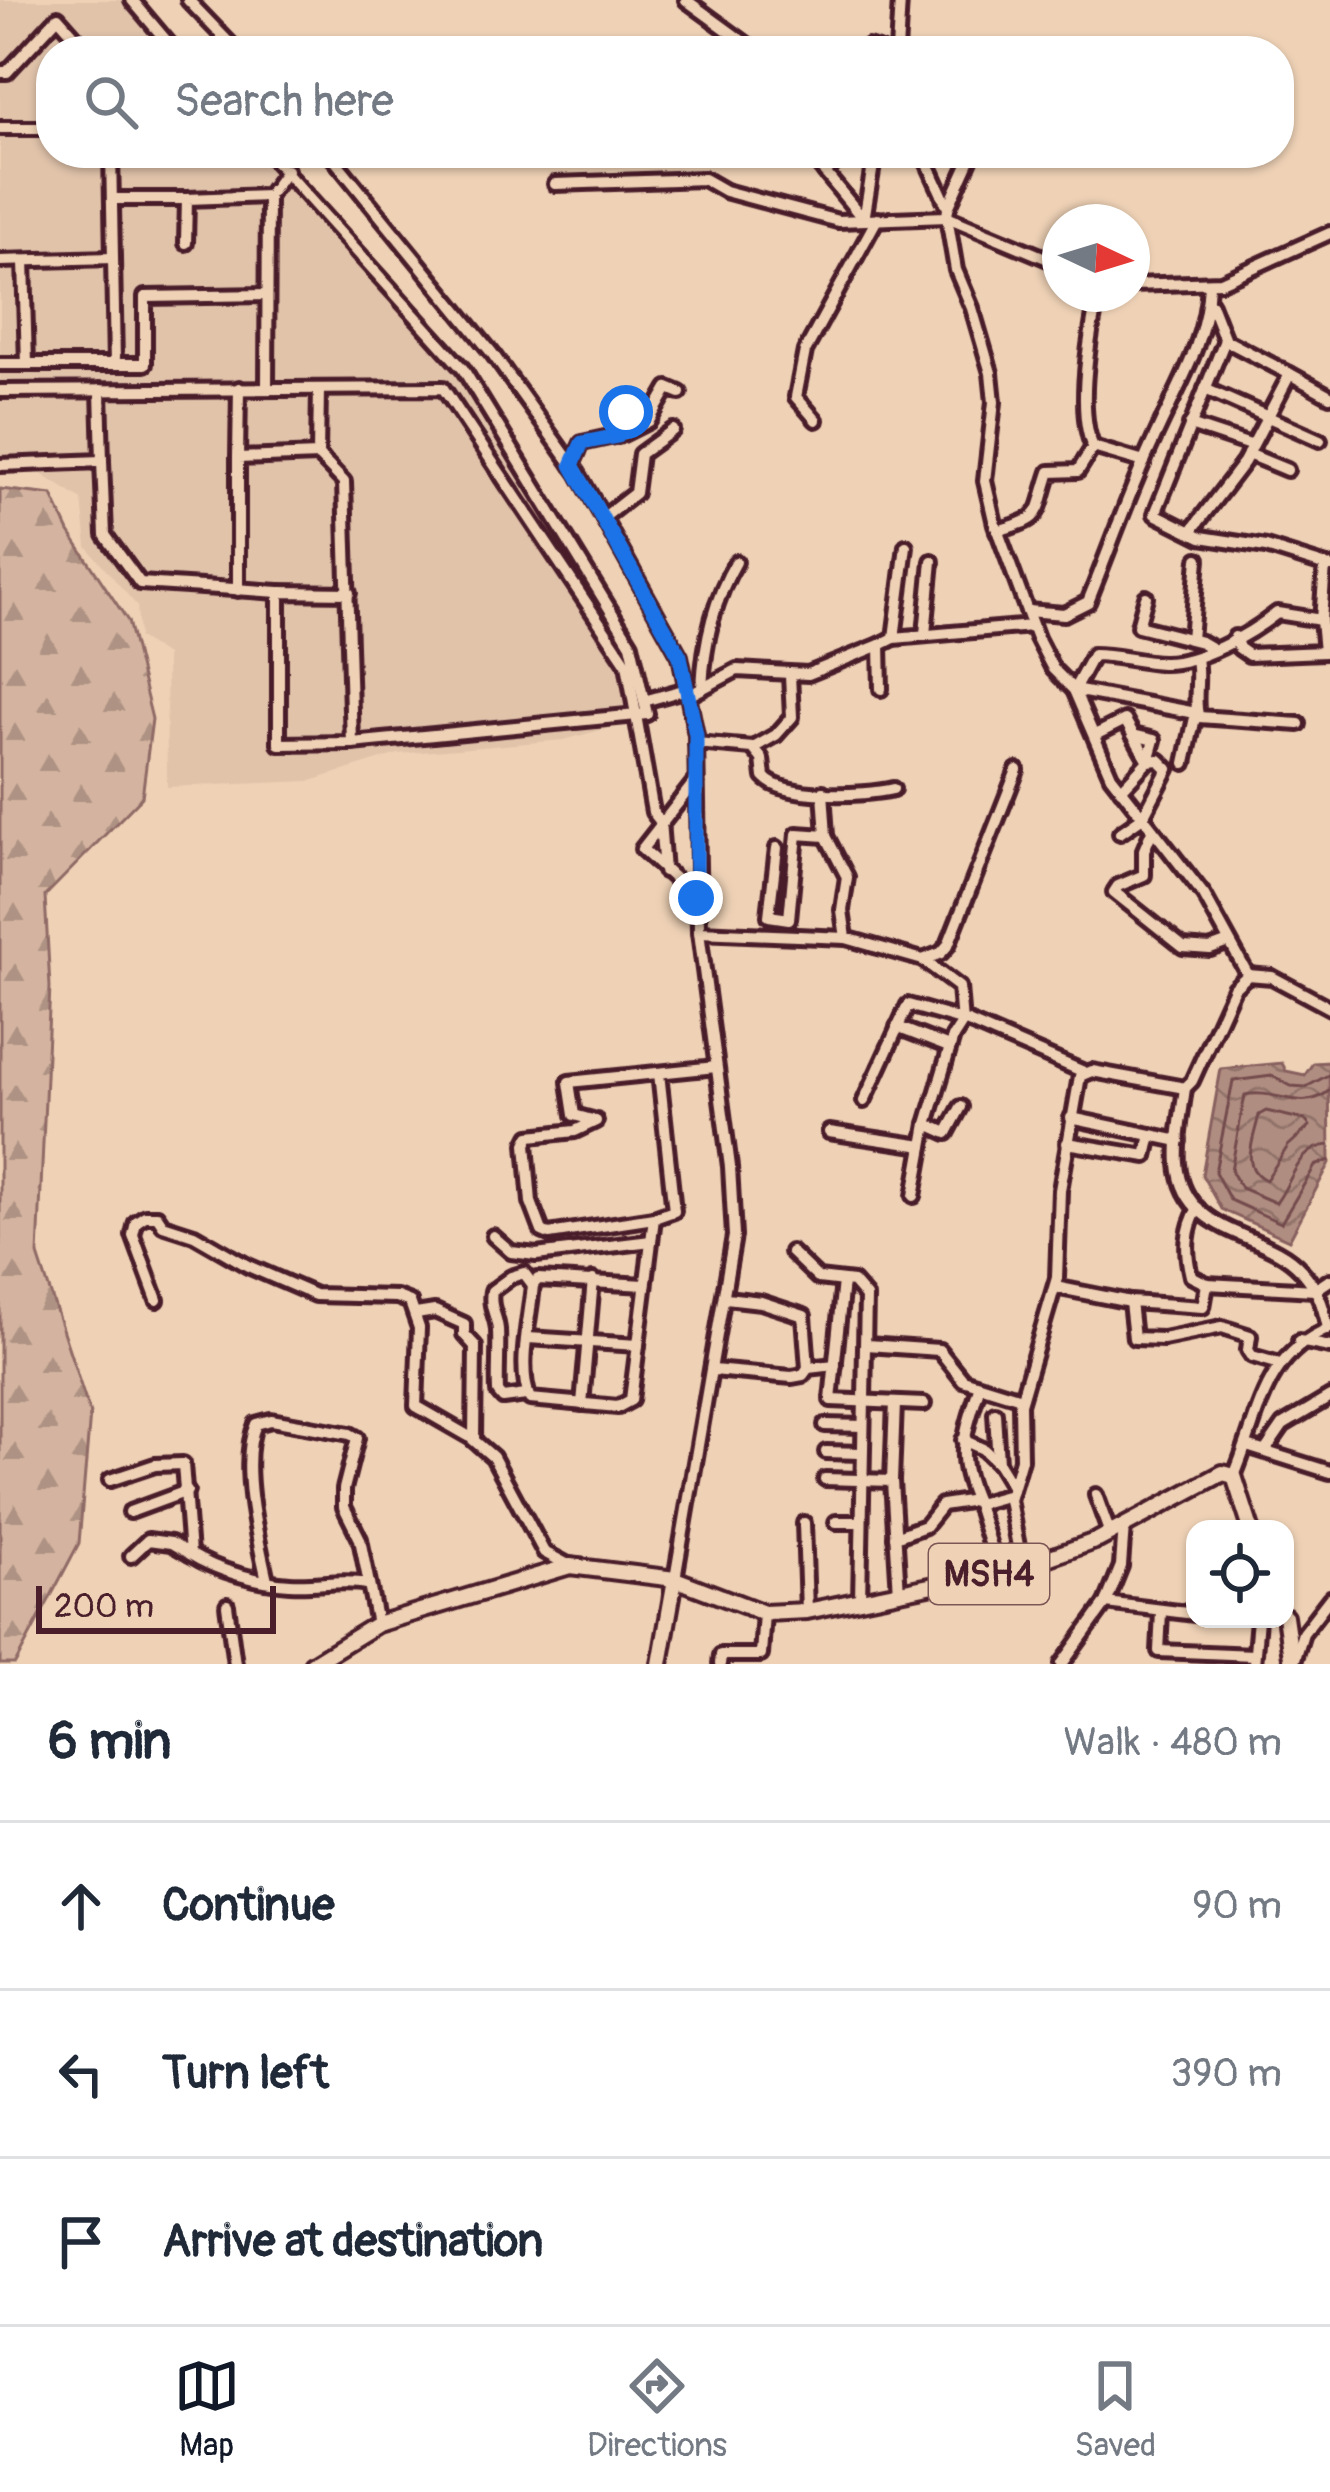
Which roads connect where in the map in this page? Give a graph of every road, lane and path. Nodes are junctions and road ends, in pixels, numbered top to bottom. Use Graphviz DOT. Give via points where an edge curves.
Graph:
graph roads {
  1 [pos="132,0"];
  2 [pos="188,0"];
  3 [pos="686,0"];
  4 [pos="900,0"];
  5 [pos="40,36"];
  6 [pos="75,36"];
  7 [pos="162,36"];
  8 [pos="223,36"];
  9 [pos="735,36"];
  10 [pos="898,36"];
  11 [pos="36,40"];
  12 [pos="0,72"];
  13 [pos="0,128"];
  14 [pos="36,128"];
  15 [pos="111,168"];
  16 [pos="341,168"];
  17 [pos="821,168"];
  18 [pos="830,168"];
  19 [pos="874,168"];
  20 [pos="929,168"];
  21 [pos="967,168"];
  22 [pos="286,170"];
  23 [pos="825,173"];
  24 [pos="555,184"];
  25 [pos="268,196"];
  26 [pos="112,199"];
  27 [pos="188,199"];
  28 [pos="948,213"];
  29 [pos="870,219"];
  30 [pos="1330,233"];
  31 [pos="186,243"];
  32 [pos="1042,256"];
  33 [pos="113,258"];
  34 [pos="0,261"];
  35 [pos="24,261"];
  36 [pos="1150,286"];
  37 [pos="1209,290"];
  38 [pos="267,296"];
  39 [pos="1096,312"];
  40 [pos="1225,340"];
  41 [pos="0,364"];
  42 [pos="27,364"];
  43 [pos="115,364"];
  44 [pos="1290,374"];
  45 [pos="239,388"];
  46 [pos="267,388"];
  47 [pos="319,388"];
  48 [pos="1205,389"];
  49 [pos="100,390"];
  50 [pos="0,391"];
  51 [pos="680,393"];
  52 [pos="1330,396"];
  53 [pos="626,412"];
  54 [pos="1268,417"];
  55 [pos="816,420"];
  56 [pos="1190,425"];
  57 [pos="673,430"];
  58 [pos="618,436"];
  59 [pos="1320,440"];
  60 [pos="1093,447"];
  61 [pos="1251,450"];
  62 [pos="318,455"];
  63 [pos="238,458"];
  64 [pos="102,461"];
  65 [pos="1144,462"];
  66 [pos="0,465"];
  67 [pos="572,465"];
  68 [pos="1287,470"];
  69 [pos="603,518"];
  70 [pos="997,530"];
  71 [pos="1192,530"];
  72 [pos="907,546"];
  73 [pos="1198,560"];
  74 [pos="932,561"];
  75 [pos="736,562"];
  76 [pos="1327,567"];
  77 [pos="238,590"];
  78 [pos="279,592"];
  79 [pos="349,593"];
  80 [pos="1146,597"];
  81 [pos="1027,611"];
  82 [pos="1321,620"];
  83 [pos="1032,626"];
  84 [pos="925,634"];
  85 [pos="1234,637"];
  86 [pos="894,638"];
  87 [pos="1191,639"];
  88 [pos="880,645"];
  89 [pos="1213,650"];
  90 [pos="1196,659"];
  91 [pos="790,674"];
  92 [pos="702,688"];
  93 [pos="880,689"];
  94 [pos="1074,691"];
  95 [pos="688,692"];
  96 [pos="644,701"];
  97 [pos="1196,713"];
  98 [pos="636,715"];
  99 [pos="1299,724"];
  100 [pos="1095,735"];
  101 [pos="352,742"];
  102 [pos="696,743"];
  103 [pos="753,748"];
  104 [pos="1148,761"];
  105 [pos="1185,763"];
  106 [pos="1017,770"];
  107 [pos="696,780"];
  108 [pos="893,789"];
  109 [pos="1121,790"];
  110 [pos="823,792"];
  111 [pos="1143,817"];
  112 [pos="660,821"];
  113 [pos="1152,831"];
  114 [pos="1120,833"];
  115 [pos="826,836"];
  116 [pos="777,848"];
  117 [pos="664,871"];
  118 [pos="696,898"];
  119 [pos="789,919"];
  120 [pos="699,932"];
  121 [pos="787,934"];
  122 [pos="846,938"];
  123 [pos="1229,942"];
  124 [pos="923,961"];
  125 [pos="1248,975"];
  126 [pos="1330,1008"];
  127 [pos="962,1023"];
  128 [pos="897,1027"];
  129 [pos="949,1047"];
  130 [pos="716,1066"];
  131 [pos="1084,1072"];
  132 [pos="659,1073"];
  133 [pos="1185,1088"];
  134 [pos="864,1101"];
  135 [pos="961,1107"];
  136 [pos="1071,1118"];
  137 [pos="927,1124"];
  138 [pos="829,1132"];
  139 [pos="1151,1135"];
  140 [pos="1179,1141"];
  141 [pos="1067,1144"];
  142 [pos="923,1146"];
  143 [pos="914,1196"];
  144 [pos="1198,1208"];
  145 [pos="654,1218"];
  146 [pos="493,1236"];
  147 [pos="651,1241"];
  148 [pos="511,1252"];
  149 [pos="790,1252"];
  150 [pos="514,1276"];
  151 [pos="593,1280"];
  152 [pos="1330,1280"];
  153 [pos="843,1281"];
  154 [pos="1207,1284"];
  155 [pos="533,1285"];
  156 [pos="645,1285"];
  157 [pos="1054,1287"];
  158 [pos="1316,1290"];
  159 [pos="726,1298"];
  160 [pos="158,1300"];
  161 [pos="1130,1301"];
  162 [pos="416,1314"];
  163 [pos="1329,1328"];
  164 [pos="528,1338"];
  165 [pos="1299,1341"];
  166 [pos="587,1342"];
  167 [pos="638,1345"];
  168 [pos="867,1345"];
  169 [pos="1330,1347"];
  170 [pos="1280,1364"];
  171 [pos="835,1365"];
  172 [pos="808,1368"];
  173 [pos="713,1370"];
  174 [pos="498,1387"];
  175 [pos="980,1388"];
  176 [pos="526,1395"];
  177 [pos="473,1396"];
  178 [pos="1330,1397"];
  179 [pos="1021,1398"];
  180 [pos="864,1402"];
  181 [pos="895,1402"];
  182 [pos="582,1404"];
  183 [pos="924,1404"];
  184 [pos="995,1413"];
  185 [pos="825,1425"];
  186 [pos="863,1426"];
  187 [pos="474,1440"];
  188 [pos="964,1440"];
  189 [pos="1247,1446"];
  190 [pos="1265,1451"];
  191 [pos="826,1452"];
  192 [pos="861,1453"];
  193 [pos="998,1462"];
  194 [pos="1330,1472"];
  195 [pos="1234,1476"];
  196 [pos="825,1479"];
  197 [pos="110,1480"];
  198 [pos="860,1481"];
  199 [pos="892,1481"];
  200 [pos="1011,1490"];
  201 [pos="187,1491"];
  202 [pos="1096,1495"];
  203 [pos="976,1502"];
  204 [pos="130,1512"];
  205 [pos="1248,1520"];
  206 [pos="836,1522"];
  207 [pos="860,1522"];
  208 [pos="804,1523"];
  209 [pos="1117,1530"];
  210 [pos="895,1537"];
  211 [pos="190,1554"];
  212 [pos="131,1556"];
  213 [pos="570,1566"];
  214 [pos="1022,1567"];
  215 [pos="998,1572"];
  216 [pos="675,1579"];
  217 [pos="267,1580"];
  218 [pos="367,1584"];
  219 [pos="899,1592"];
  220 [pos="1330,1598"];
  221 [pos="860,1600"];
  222 [pos="1106,1604"];
  223 [pos="227,1605"];
  224 [pos="807,1611"];
  225 [pos="1161,1612"];
  226 [pos="764,1613"];
  227 [pos="1186,1613"];
  228 [pos="377,1624"];
  229 [pos="1257,1628"];
  230 [pos="1287,1628"];
  231 [pos="1216,1659"];
  232 [pos="1254,1659"];
  233 [pos="235,1664"];
  234 [pos="311,1664"];
  235 [pos="660,1664"];
  236 [pos="720,1664"];
  237 [pos="1062,1664"];
  238 [pos="1293,1664"];
  1 -- 7 [label="street"];
  2 -- 8 [label="street"];
  3 -- 9 [label="street"];
  4 -- 10 [label="street"];
  5 -- 6 [label="street" via="58,16"];
  11 -- 12 [label="street"];
  13 -- 14 [label="street"];
  15 -- 26 [label="street"];
  16 -- 67 [label="street"];
  17 -- 23 [label="street"];
  18 -- 23 [label="street"];
  19 -- 29 [label="street"];
  20 -- 28 [label="street"];
  21 -- 28 [label="street"];
  22 -- 25 [label="street"];
  22 -- 96 [label="street" via="463,369 631,644"];
  23 -- 29 [label="street"];
  24 -- 29 [label="street" via="704,179 802,214"];
  25 -- 27 [label="street"];
  25 -- 38 [label="street"];
  26 -- 27 [label="street"];
  26 -- 33 [label="street"];
  27 -- 31 [label="street"];
  28 -- 29 [label="street"];
  28 -- 32 [label="street"];
  28 -- 70 [label="street" via="956,270 991,373 985,481"];
  29 -- 55 [label="street" via="805,351 796,397"];
  30 -- 37 [label="street"];
  33 -- 35 [label="street"];
  33 -- 43 [label="street"];
  34 -- 35 [label="street"];
  35 -- 42 [label="street"];
  36 -- 37 [label="street"];
  37 -- 40 [label="street"];
  37 -- 65 [label="street" via="1190,364"];
  38 -- 43 [label="street" via="145,297 145,364"];
  38 -- 46 [label="street"];
  39 -- 60 [label="street" via="1088,378"];
  40 -- 44 [label="street"];
  40 -- 48 [label="street"];
  41 -- 42 [label="street"];
  42 -- 43 [label="street"];
  44 -- 52 [label="street"];
  44 -- 54 [label="street"];
  45 -- 46 [label="street"];
  45 -- 49 [label="street"];
  45 -- 63 [label="street"];
  46 -- 47 [label="street"];
  47 -- 62 [label="street"];
  47 -- 98 [label="street" via="443,388 627,664"];
  48 -- 54 [label="street"];
  48 -- 56 [label="street"];
  49 -- 50 [label="street"];
  49 -- 64 [label="street"];
  51 -- 58 [label="street" via="668,388 649,421"];
  53 -- 58 [label="street" via="615,407"];
  54 -- 59 [label="street"];
  54 -- 61 [label="street"];
  56 -- 61 [label="street"];
  56 -- 71 [label="street" via="1155,514"];
  57 -- 69 [label="street" via="640,454 635,493"];
  58 -- 67 [label="street" via="582,443"];
  60 -- 65 [label="street"];
  60 -- 70 [label="street" via="1078,471 1050,472 1033,521"];
  61 -- 68 [label="street"];
  61 -- 71 [label="street"];
  62 -- 63 [label="street"];
  62 -- 79 [label="street" via="344,482"];
  63 -- 77 [label="street"];
  64 -- 66 [label="street"];
  64 -- 77 [label="street" via="105,535 140,583"];
  65 -- 81 [label="street" via="1088,602 1064,614"];
  67 -- 69 [label="street"];
  69 -- 95 [label="street" via="680,656"];
  70 -- 81 [label="street"];
  71 -- 76 [label="street"];
  72 -- 86 [label="street"];
  73 -- 87 [label="street"];
  74 -- 84 [label="street"];
  75 -- 92 [label="street" via="710,627"];
  76 -- 82 [label="street"];
  77 -- 78 [label="street"];
  78 -- 79 [label="street"];
  78 -- 101 [label="street" via="279,744"];
  79 -- 101 [label="street"];
  80 -- 87 [label="street" via="1138,626"];
  81 -- 83 [label="street"];
  82 -- 85 [label="street" via="1277,613"];
  82 -- 85 [label="street" via="1324,652 1249,655"];
  83 -- 84 [label="street"];
  83 -- 94 [label="street"];
  84 -- 86 [label="street"];
  85 -- 89 [label="street"];
  86 -- 88 [label="street"];
  87 -- 89 [label="street"];
  88 -- 91 [label="street"];
  88 -- 93 [label="street"];
  89 -- 90 [label="street"];
  90 -- 94 [label="street" via="1094,655"];
  90 -- 97 [label="street"];
  91 -- 92 [label="street" via="748,668"];
  91 -- 103 [label="street" via="792,717"];
  92 -- 95 [label="street"];
  94 -- 97 [label="street"];
  94 -- 100 [label="street"];
  95 -- 96 [label="street"];
  95 -- 102 [label="street"];
  96 -- 98 [label="street" via="647,714"];
  97 -- 99 [label="street"];
  97 -- 105 [label="street"];
  98 -- 101 [label="street"];
  98 -- 112 [label="street"];
  100 -- 104 [label="street" via="1125,720 1133,735 1154,740"];
  100 -- 109 [label="street"];
  102 -- 103 [label="street"];
  102 -- 107 [label="street"];
  103 -- 110 [label="street" via="773,787"];
  104 -- 109 [label="street"];
  104 -- 111 [label="street" via="1168,769"];
  106 -- 124 [label="street" via="948,945"];
  107 -- 112 [label="street"];
  107 -- 118 [label="street"];
  108 -- 110 [label="street"];
  109 -- 111 [label="street"];
  110 -- 115 [label="street"];
  111 -- 113 [label="street"];
  111 -- 114 [label="street"];
  112 -- 117 [label="street"];
  112 -- 117 [label="street" via="642,849"];
  113 -- 123 [label="street" via="1204,895"];
  113 -- 123 [label="street" via="1144,875 1114,892 1183,947"];
  115 -- 119 [label="street" via="797,834"];
  115 -- 122 [label="street" via="847,877"];
  116 -- 119 [label="street" via="770,916"];
  117 -- 118 [label="street"];
  118 -- 120 [label="street"];
  119 -- 121 [label="street"];
  120 -- 121 [label="street"];
  120 -- 130 [label="street"];
  121 -- 122 [label="street"];
  122 -- 124 [label="street"];
  123 -- 125 [label="street"];
  124 -- 127 [label="street" via="959,988"];
  125 -- 126 [label="street" via="1272,977"];
  125 -- 133 [label="street"];
  127 -- 128 [label="street" via="908,1005"];
  127 -- 129 [label="street"];
  127 -- 131 [label="street"];
  128 -- 129 [label="street"];
  128 -- 134 [label="street"];
  129 -- 137 [label="street"];
  130 -- 132 [label="street"];
  130 -- 159 [label="street" via="734,1236"];
  131 -- 133 [label="street"];
  131 -- 136 [label="street"];
  132 -- 145 [label="street" via="676,1202 670,1215"];
  132 -- 145 [label="street" via="569,1082 574,1115 596,1121 530,1136 526,1144 542,1231"];
  133 -- 140 [label="street"];
  135 -- 137 [label="street" via="947,1133"];
  136 -- 139 [label="street"];
  136 -- 141 [label="street"];
  137 -- 142 [label="street"];
  138 -- 142 [label="street"];
  139 -- 140 [label="street"];
  139 -- 141 [label="street" via="1146,1156"];
  140 -- 144 [label="street" via="1178,1166"];
  141 -- 157 [label="street"];
  142 -- 143 [label="street"];
  144 -- 154 [label="street" via="1187,1229 1188,1268"];
  144 -- 158 [label="street" via="1299,1266"];
  145 -- 147 [label="street"];
  146 -- 148 [label="street"];
  147 -- 148 [label="street"];
  147 -- 156 [label="street"];
  148 -- 150 [label="street"];
  149 -- 153 [label="street" via="818,1278"];
  150 -- 155 [label="street" via="524,1274"];
  150 -- 174 [label="street" via="491,1292"];
  151 -- 155 [label="street"];
  151 -- 156 [label="street"];
  151 -- 166 [label="street"];
  152 -- 158 [label="street"];
  153 -- 168 [label="street" via="864,1292"];
  153 -- 171 [label="street"];
  154 -- 158 [label="street"];
  154 -- 161 [label="street" via="1203,1307"];
  155 -- 164 [label="street"];
  156 -- 167 [label="street"];
  157 -- 161 [label="street"];
  157 -- 179 [label="street"];
  158 -- 163 [label="street"];
  159 -- 172 [label="street" via="804,1316"];
  159 -- 173 [label="street"];
  160 -- 162 [label="street" via="133,1235 145,1216 302,1291 397,1297"];
  161 -- 170 [label="street" via="1134,1338 1222,1328 1250,1336 1252,1356"];
  162 -- 177 [label="street" via="435,1311 464,1324 475,1346"];
  162 -- 187 [label="street" via="416,1406"];
  163 -- 165 [label="street"];
  164 -- 166 [label="street"];
  164 -- 176 [label="street"];
  165 -- 169 [label="street"];
  165 -- 170 [label="street"];
  166 -- 167 [label="street"];
  166 -- 182 [label="street"];
  167 -- 182 [label="street" via="627,1406"];
  168 -- 175 [label="street" via="939,1350"];
  168 -- 180 [label="street"];
  170 -- 189 [label="street"];
  171 -- 172 [label="street"];
  171 -- 180 [label="street" via="831,1400"];
  172 -- 173 [label="street" via="792,1377"];
  173 -- 216 [label="street"];
  174 -- 176 [label="street" via="503,1398"];
  174 -- 177 [label="street"];
  175 -- 179 [label="street"];
  175 -- 188 [label="street"];
  176 -- 182 [label="street"];
  177 -- 187 [label="street"];
  178 -- 190 [label="street" via="1282,1425"];
  179 -- 200 [label="street" via="1021,1459"];
  180 -- 181 [label="street"];
  180 -- 186 [label="street"];
  181 -- 183 [label="street"];
  181 -- 199 [label="street"];
  184 -- 193 [label="street"];
  185 -- 186 [label="street"];
  186 -- 192 [label="street"];
  187 -- 213 [label="street" via="493,1457 544,1552"];
  188 -- 193 [label="street"];
  188 -- 203 [label="street" via="964,1474"];
  189 -- 190 [label="street"];
  189 -- 195 [label="street"];
  190 -- 194 [label="street"];
  191 -- 192 [label="street"];
  192 -- 198 [label="street"];
  193 -- 200 [label="street"];
  195 -- 205 [label="main road"];
  195 -- 209 [label="main road, MSH4" via="1223,1473"];
  196 -- 198 [label="street"];
  197 -- 201 [label="street" via="183,1464"];
  198 -- 199 [label="street"];
  198 -- 207 [label="street"];
  199 -- 210 [label="street"];
  200 -- 203 [label="street"];
  200 -- 214 [label="street"];
  201 -- 204 [label="street"];
  201 -- 211 [label="street"];
  202 -- 209 [label="street"];
  203 -- 210 [label="street" via="942,1505 925,1526"];
  203 -- 215 [label="street"];
  206 -- 207 [label="street"];
  207 -- 221 [label="street"];
  208 -- 224 [label="street"];
  209 -- 214 [label="main road, MSH4"];
  209 -- 222 [label="street" via="1121,1566"];
  210 -- 219 [label="street"];
  211 -- 212 [label="street" via="148,1540"];
  211 -- 217 [label="street"];
  213 -- 216 [label="main road, MSH4"];
  213 -- 228 [label="main road, MSH4"];
  214 -- 215 [label="main road, MSH4"];
  215 -- 219 [label="main road, MSH4"];
  216 -- 226 [label="main road, MSH4"];
  216 -- 235 [label="main road"];
  217 -- 218 [label="street"];
  217 -- 218 [label="street" via="250,1437 256,1424 271,1420 357,1438 344,1507 360,1539"];
  218 -- 228 [label="street"];
  219 -- 221 [label="main road, MSH4"];
  220 -- 238 [label="street" via="1303,1633"];
  221 -- 224 [label="main road, MSH4"];
  222 -- 225 [label="street"];
  222 -- 237 [label="street"];
  223 -- 233 [label="street"];
  224 -- 226 [label="main road, MSH4"];
  225 -- 227 [label="street"];
  225 -- 231 [label="street" via="1160,1651"];
  226 -- 236 [label="street" via="761,1655 721,1655"];
  228 -- 234 [label="main road, MSH4"];
  229 -- 232 [label="street"];
  230 -- 238 [label="main road"];
  231 -- 232 [label="street"];
}
